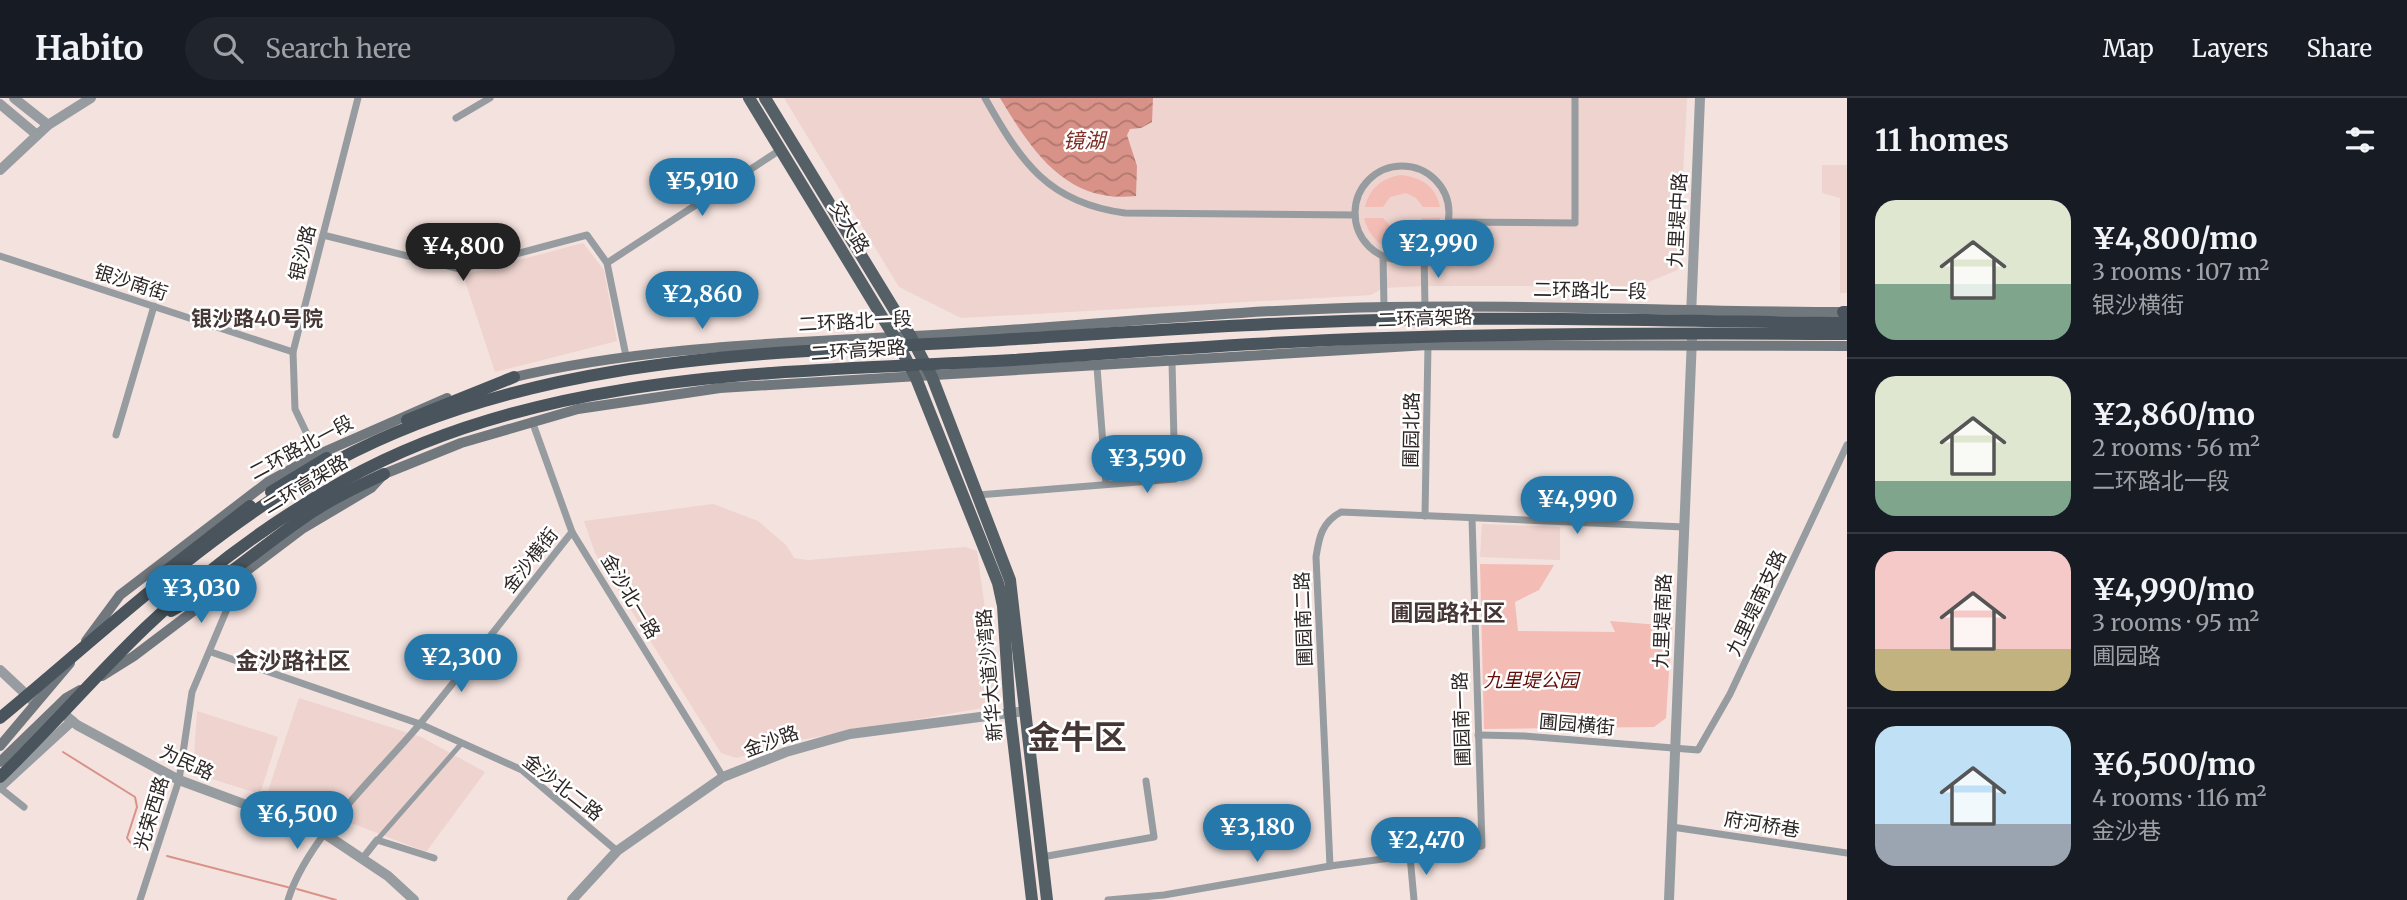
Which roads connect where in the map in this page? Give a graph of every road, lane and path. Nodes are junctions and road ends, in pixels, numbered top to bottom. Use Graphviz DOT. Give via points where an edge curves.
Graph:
graph roads {
  1 [pos="14,98"];
  2 [pos="91,98"];
  3 [pos="358,98"];
  4 [pos="490,98"];
  5 [pos="749,98"];
  6 [pos="765,98"];
  7 [pos="985,98"];
  8 [pos="1575,98"];
  9 [pos="1700,98"];
  10 [pos="0,103"];
  11 [pos="456,118"];
  12 [pos="48,125"];
  13 [pos="37,135"];
  14 [pos="780,150"];
  15 [pos="0,170"];
  16 [pos="1355,215"];
  17 [pos="1448,222"];
  18 [pos="323,235"];
  19 [pos="1424,254"];
  20 [pos="0,256"];
  21 [pos="1383,256"];
  22 [pos="607,263"];
  23 [pos="154,306"];
  24 [pos="1425,306"];
  25 [pos="1384,307"];
  26 [pos="1691,309"];
  27 [pos="1846,315"];
  28 [pos="1847,334"];
  29 [pos="911,337"];
  30 [pos="895,338"];
  31 [pos="1692,343"];
  32 [pos="1428,345"];
  33 [pos="1847,345"];
  34 [pos="293,352"];
  35 [pos="626,356"];
  36 [pos="1172,362"];
  37 [pos="1097,367"];
  38 [pos="514,377"];
  39 [pos="932,377"];
  40 [pos="916,378"];
  41 [pos="531,421"];
  42 [pos="116,435"];
  43 [pos="1847,445"];
  44 [pos="317,455"];
  45 [pos="384,474"];
  46 [pos="1107,484"];
  47 [pos="978,495"];
  48 [pos="1425,516"];
  49 [pos="1472,518"];
  50 [pos="1684,527"];
  51 [pos="572,532"];
  52 [pos="242,576"];
  53 [pos="132,609"];
  54 [pos="150,624"];
  55 [pos="211,652"];
  56 [pos="0,670"];
  57 [pos="35,703"];
  58 [pos="57,708"];
  59 [pos="1025,711"];
  60 [pos="1010,713"];
  61 [pos="0,718"];
  62 [pos="72,721"];
  63 [pos="19,724"];
  64 [pos="420,724"];
  65 [pos="1478,735"];
  66 [pos="0,739"];
  67 [pos="462,743"];
  68 [pos="0,746"];
  69 [pos="1674,748"];
  70 [pos="21,757"];
  71 [pos="0,762"];
  72 [pos="0,777"];
  73 [pos="723,777"];
  74 [pos="179,780"];
  75 [pos="1146,781"];
  76 [pos="0,787"];
  77 [pos="24,807"];
  78 [pos="1672,827"];
  79 [pos="325,834"];
  80 [pos="377,840"];
  81 [pos="617,851"];
  82 [pos="1847,853"];
  83 [pos="1410,856"];
  84 [pos="1042,857"];
  85 [pos="434,858"];
  86 [pos="362,859"];
  87 [pos="1330,866"];
  88 [pos="289,896"];
  89 [pos="1164,897"];
  90 [pos="140,900"];
  91 [pos="414,900"];
  92 [pos="572,900"];
  93 [pos="1032,900"];
  94 [pos="1047,900"];
  95 [pos="1108,900"];
  96 [pos="1414,900"];
  97 [pos="1669,900"];
  1 -- 12 [label="street"];
  2 -- 12 [label="street"];
  3 -- 18 [label="street, 银沙路"];
  4 -- 11 [label="street"];
  5 -- 14 [label="main road, 交大路"];
  6 -- 29 [label="main road, 交大路"];
  7 -- 16 [label="street" via="1030,167 1056,191 1093,209"];
  8 -- 17 [label="street" via="1574,223"];
  9 -- 26 [label="street, 九里堤中路"];
  10 -- 13 [label="street"];
  12 -- 13 [label="street"];
  13 -- 15 [label="street"];
  14 -- 22 [label="street"];
  14 -- 30 [label="main road, 交大路"];
  16 -- 17 [label="street" via="1359,192 1369,178 1398,166 1427,173 1438,182 1446,195"];
  16 -- 21 [label="street" via="1362,239"];
  17 -- 19 [label="street" via="1442,238"];
  18 -- 22 [label="street" via="460,269 587,235"];
  18 -- 34 [label="street, 银沙路"];
  19 -- 21 [label="street" via="1404,260"];
  19 -- 24 [label="street"];
  20 -- 23 [label="street, 银沙南街"];
  21 -- 25 [label="street"];
  22 -- 35 [label="street"];
  23 -- 34 [label="street, 银沙南街"];
  23 -- 42 [label="street"];
  24 -- 25 [label="main road, 二环路北一段"];
  24 -- 26 [label="main road, 二环路北一段"];
  25 -- 29 [label="main road, 二环路北一段"];
  26 -- 27 [label="main road, 二环路北一段"];
  26 -- 31 [label="street, 九里堤中路"];
  27 -- 53 [label="highway, 二环高架路" via="1271,324 738,354 592,373 466,405 335,461 267,503"];
  28 -- 54 [label="highway, 二环高架路" via="1458,336 1291,342 722,377 594,394 512,413 431,440 346,479 273,525"];
  29 -- 30 [label="main road, 二环路北一段"];
  29 -- 39 [label="main road, 交大路"];
  30 -- 35 [label="main road, 二环路北一段" via="741,344"];
  30 -- 40 [label="main road, 交大路"];
  31 -- 32 [label="main road"];
  31 -- 33 [label="main road"];
  31 -- 50 [label="street, 九里堤南路"];
  32 -- 36 [label="main road"];
  32 -- 48 [label="street, 圃园北路"];
  34 -- 44 [label="street, 银沙路" via="295,409"];
  35 -- 38 [label="main road, 二环路北一段"];
  36 -- 37 [label="main road"];
  36 -- 46 [label="street" via="1175,480"];
  37 -- 39 [label="main road"];
  37 -- 46 [label="street"];
  38 -- 44 [label="main road, 二环路北一段" via="427,405"];
  38 -- 53 [label="highway" via="426,412 300,472 178,560"];
  39 -- 40 [label="main road"];
  39 -- 47 [label="main road, 新华大道沙湾路"];
  40 -- 41 [label="main road" via="720,388 578,409"];
  40 -- 60 [label="main road, 新华大道沙湾路" via="998,583"];
  41 -- 45 [label="main road"];
  41 -- 51 [label="street, 金沙北一路"];
  43 -- 69 [label="street, 九里堤南支路" via="1730,694 1698,750"];
  44 -- 57 [label="main road, 二环路北一段" via="268,482 120,595 54,685"];
  45 -- 52 [label="main road" via="371,488 302,529"];
  45 -- 54 [label="highway" via="299,520 185,604"];
  46 -- 47 [label="street"];
  47 -- 59 [label="main road, 新华大道沙湾路" via="1010,580"];
  48 -- 49 [label="street, 圃园南二路"];
  48 -- 87 [label="street, 圃园南二路" via="1341,512 1329,519 1320,536 1316,557"];
  49 -- 50 [label="street, 圃园南二路"];
  49 -- 65 [label="street, 圃园南一路"];
  50 -- 69 [label="street, 九里堤南路"];
  51 -- 64 [label="street, 金沙横街"];
  51 -- 73 [label="street, 金沙北一路"];
  52 -- 55 [label="street, 光荣西路"];
  52 -- 58 [label="main road"];
  53 -- 61 [label="highway, 二环高架路"];
  54 -- 70 [label="highway, 二环高架路"];
  55 -- 64 [label="street, 金沙北二路"];
  55 -- 74 [label="street, 光荣西路" via="192,692"];
  56 -- 57 [label="street"];
  57 -- 63 [label="main road, 二环路北一段"];
  58 -- 62 [label="street, 为民路"];
  58 -- 71 [label="main road"];
  59 -- 60 [label="street, 金沙路"];
  59 -- 84 [label="main road, 新华大道沙湾路"];
  60 -- 73 [label="street, 金沙路" via="850,734"];
  60 -- 93 [label="main road, 新华大道沙湾路"];
  62 -- 74 [label="street, 为民路"];
  62 -- 76 [label="street"];
  63 -- 66 [label="street"];
  63 -- 68 [label="main road, 二环路北一段"];
  64 -- 67 [label="street, 金沙北二路"];
  64 -- 79 [label="street, 金沙横街"];
  65 -- 69 [label="street, 圃园横街"];
  65 -- 83 [label="street, 圃园南一路" via="1482,846"];
  67 -- 80 [label="street"];
  67 -- 81 [label="street, 金沙北二路" via="522,770"];
  69 -- 78 [label="street, 九里堤南路"];
  70 -- 72 [label="highway, 二环高架路"];
  70 -- 76 [label="highway"];
  73 -- 81 [label="street, 金沙路"];
  74 -- 79 [label="street, 为民路"];
  74 -- 90 [label="street, 光荣西路"];
  75 -- 84 [label="street" via="1154,837"];
  76 -- 77 [label="street"];
  78 -- 82 [label="street, 府河桥巷"];
  78 -- 97 [label="street, 九里堤南路"];
  79 -- 86 [label="street, 为民路"];
  79 -- 88 [label="street, 金沙横街"];
  80 -- 85 [label="street"];
  80 -- 86 [label="street"];
  81 -- 92 [label="street, 金沙路"];
  83 -- 87 [label="street"];
  83 -- 96 [label="street"];
  84 -- 94 [label="main road, 新华大道沙湾路"];
  86 -- 91 [label="street, 为民路"];
  87 -- 89 [label="street"];
  89 -- 95 [label="street"];
}
